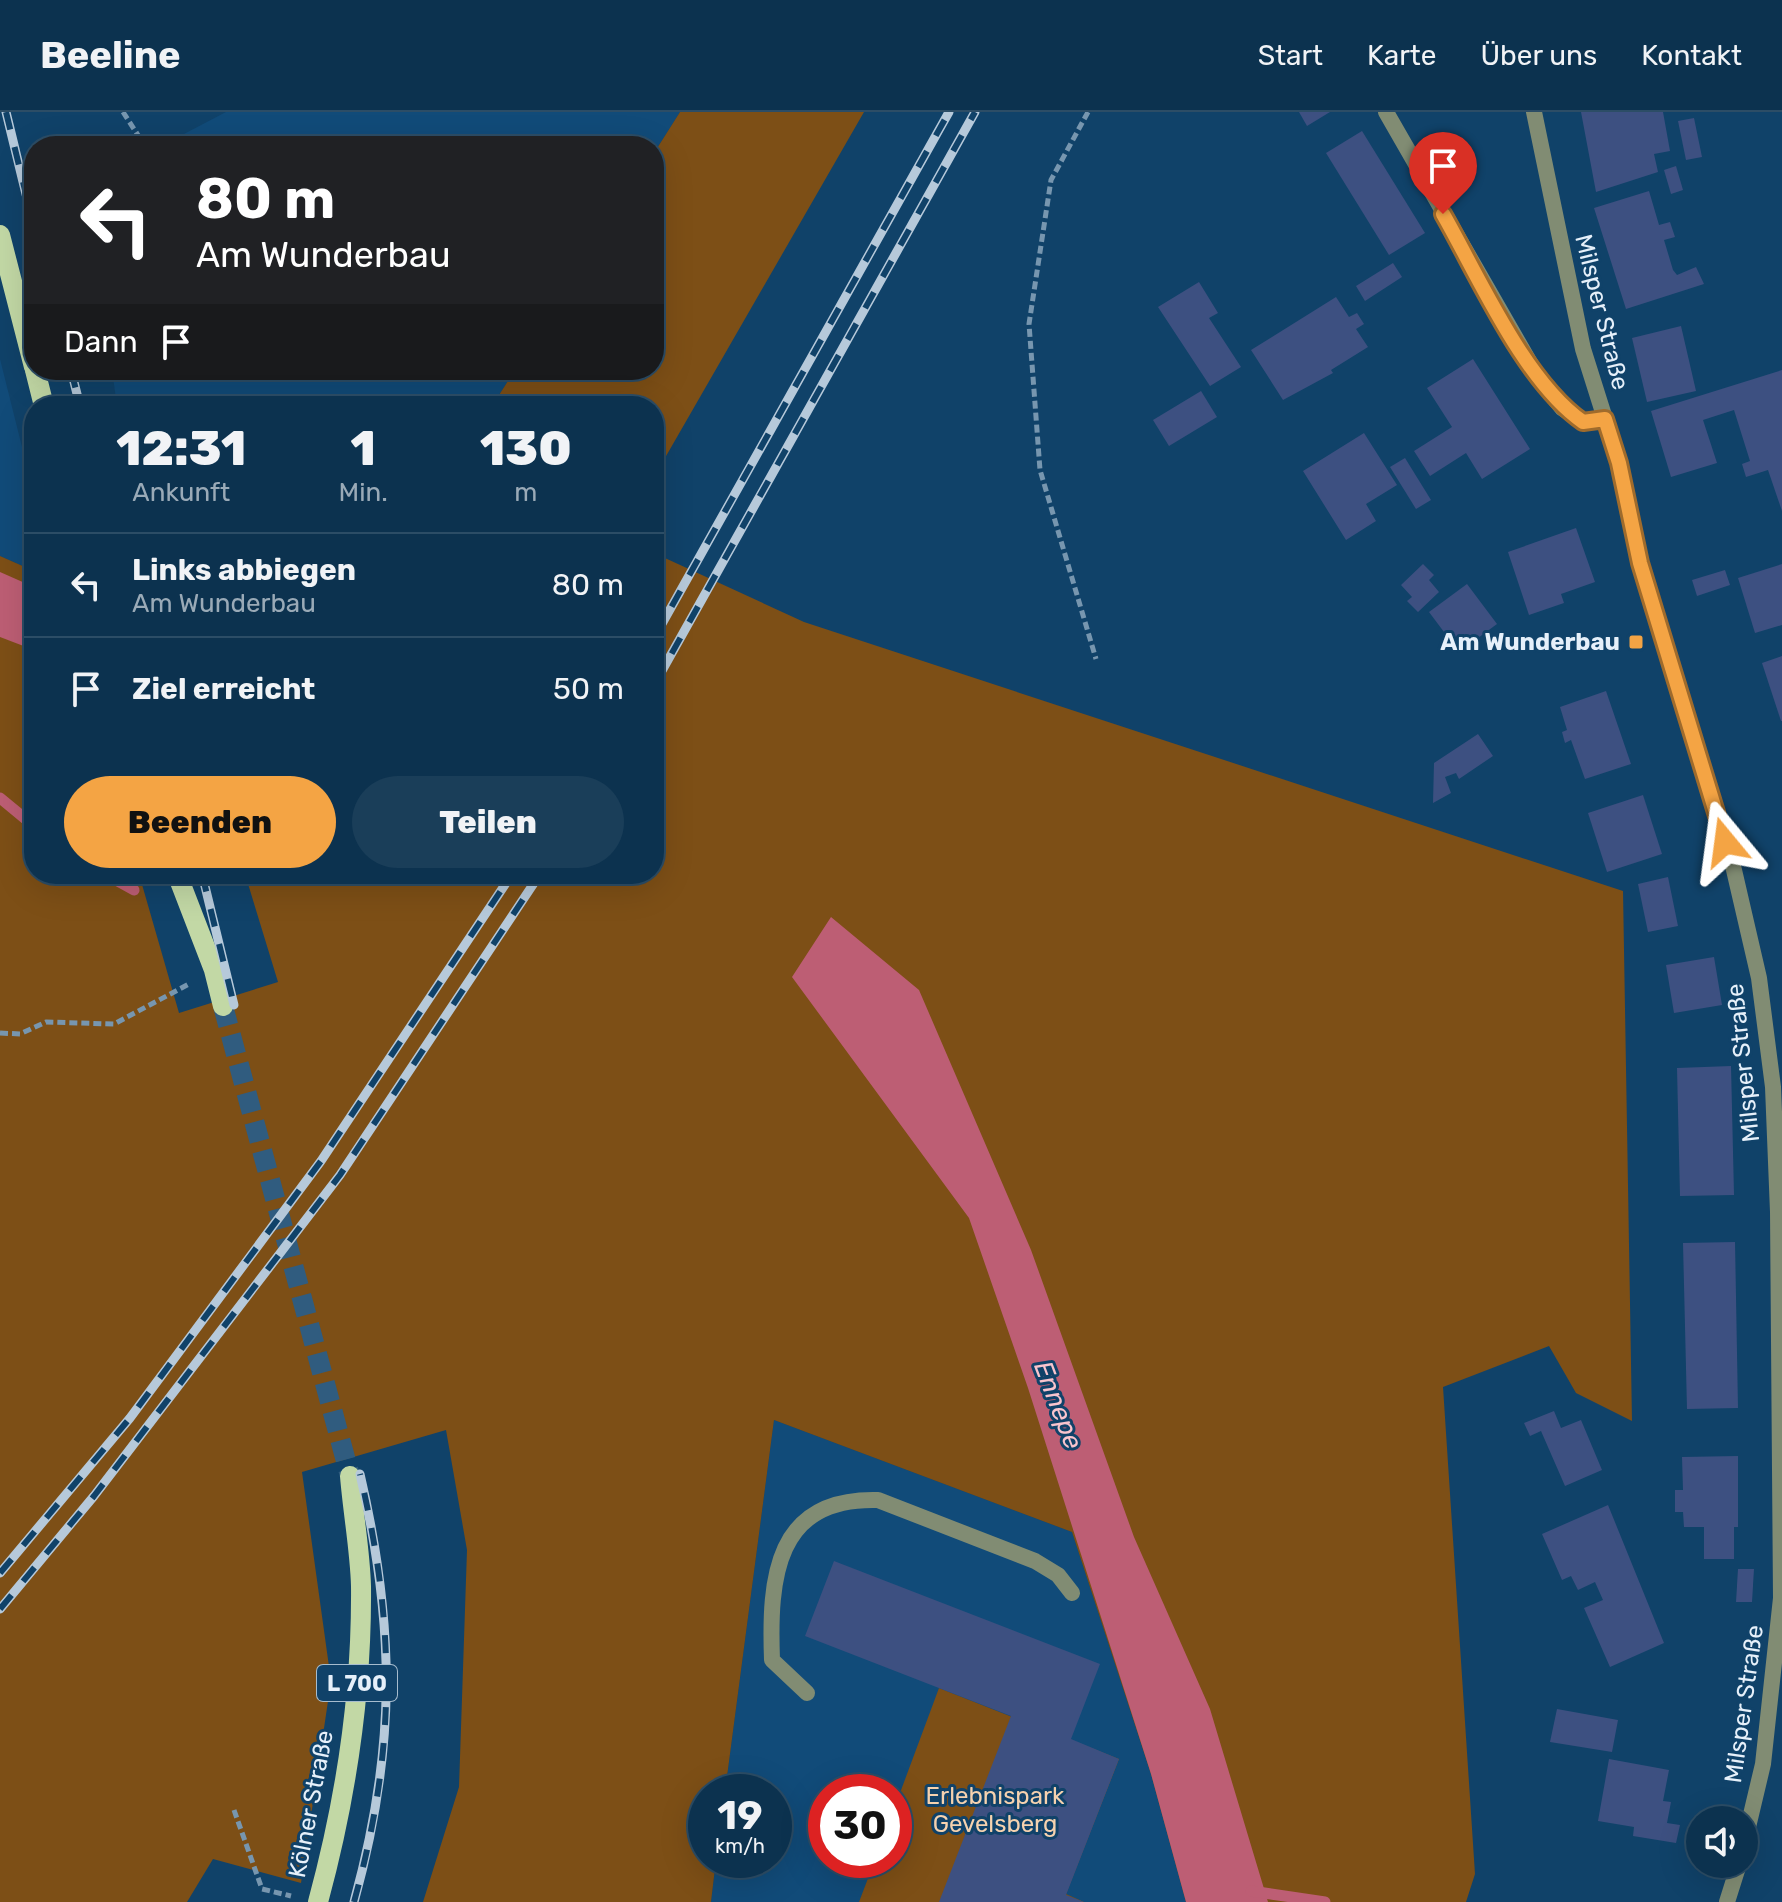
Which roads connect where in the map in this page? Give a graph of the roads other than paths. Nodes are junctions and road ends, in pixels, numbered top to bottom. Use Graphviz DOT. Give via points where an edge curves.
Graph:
graph roads {
  1 [pos="1386,112"];
  2 [pos="1534,112"];
  3 [pos="0,235"];
  4 [pos="24,329"];
  5 [pos="1605,419"];
  6 [pos="181,884"];
  7 [pos="223,1006"];
  8 [pos="350,1476"];
  9 [pos="1072,1593"];
  10 [pos="807,1693"];
  11 [pos="1753,1806"];
  12 [pos="1735,1878"];
  13 [pos="318,1902"];
  14 [pos="1727,1902"];
  1 -- 5 [label="street" via="1541,382 1562,408 1583,422"];
  2 -- 5 [label="street, Milsper Straße" via="1576,320"];
  3 -- 4 [label="main road"];
  5 -- 11 [label="street, Milsper Straße" via="1640,563 1734,870 1759,978 1773,1087 1781,1598 1763,1764"];
  6 -- 7 [label="main road"];
  8 -- 13 [label="main road, Kölner Straße / L 700" via="361,1585 358,1680 346,1783"];
  9 -- 10 [label="street" via="1058,1575 1035,1561 878,1500 852,1499 826,1507 802,1524 775,1567 772,1660"];
  12 -- 14 [label="street"];
}
